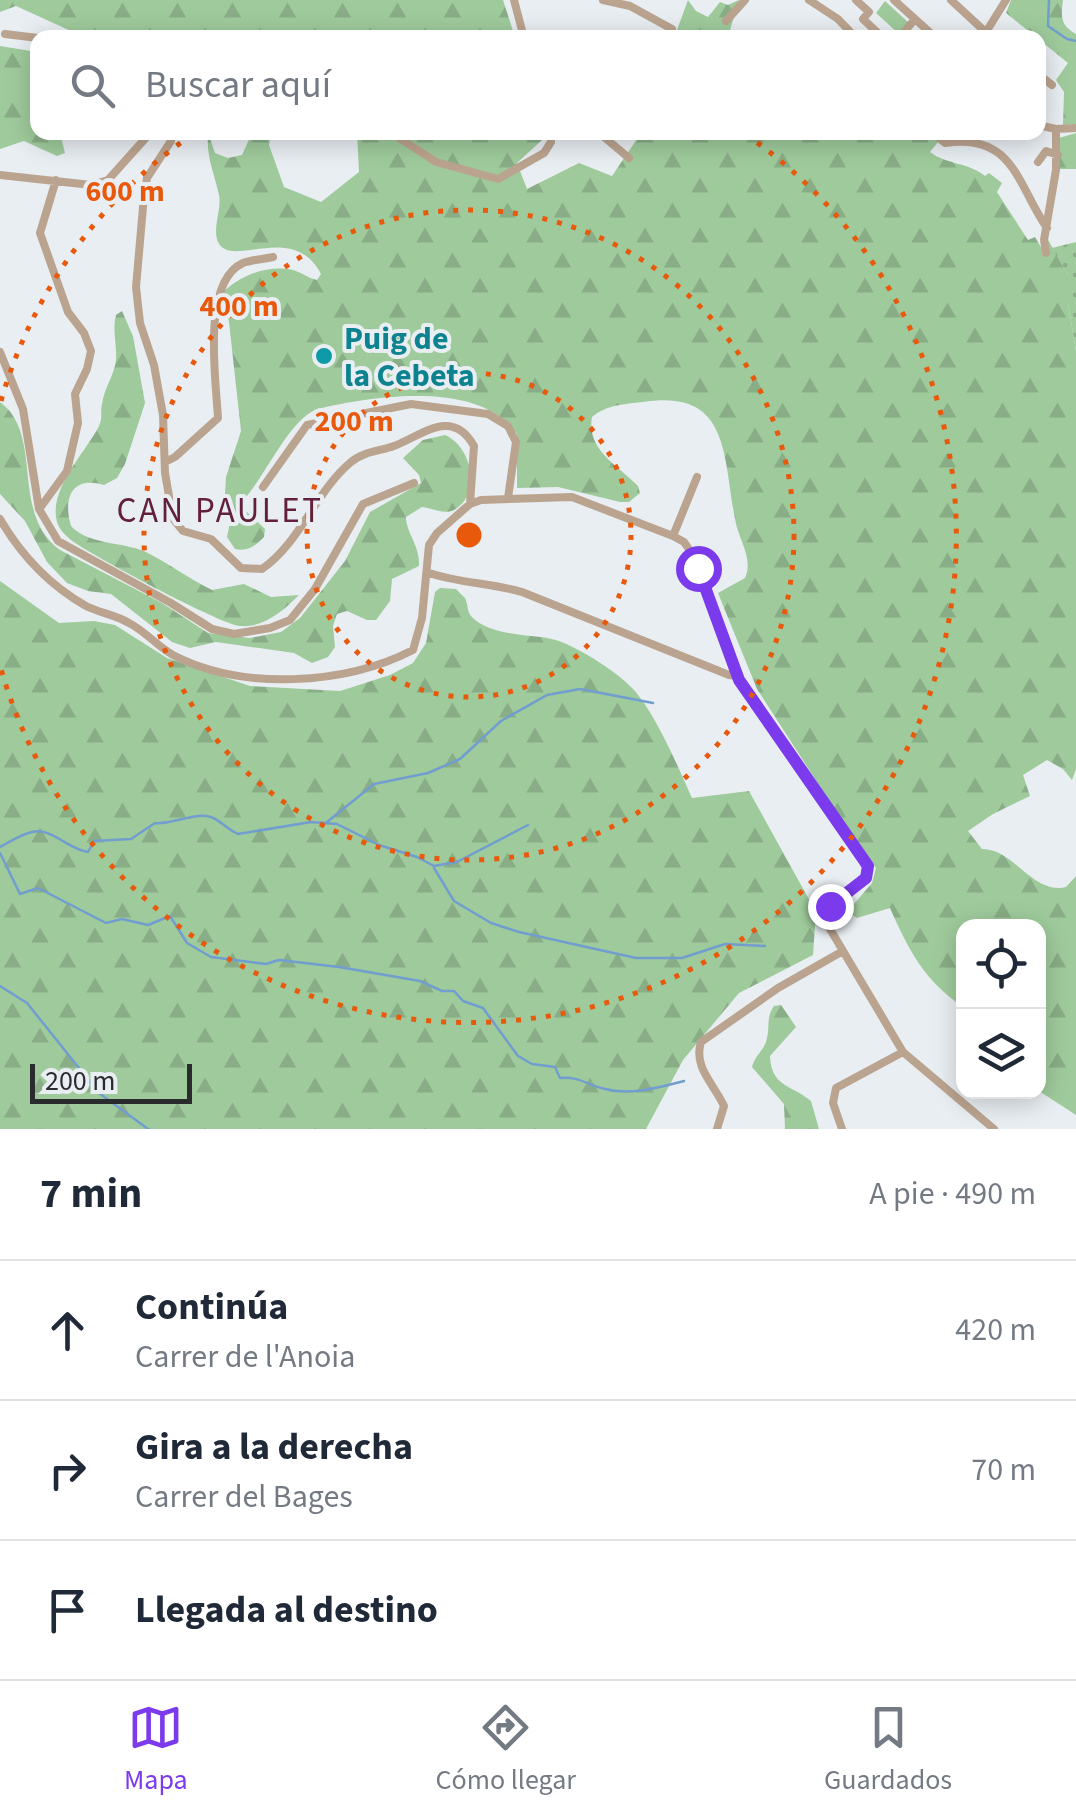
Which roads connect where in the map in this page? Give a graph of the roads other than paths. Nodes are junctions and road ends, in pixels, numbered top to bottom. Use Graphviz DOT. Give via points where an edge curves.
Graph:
graph roads {
  1 [pos="604,0"];
  2 [pos="745,0"];
  3 [pos="809,0"];
  4 [pos="828,0"];
  5 [pos="856,0"];
  6 [pos="894,0"];
  7 [pos="950,0"];
  8 [pos="1006,0"];
  9 [pos="514,2"];
  10 [pos="820,10"];
  11 [pos="916,19"];
  12 [pos="726,20"];
  13 [pos="973,20"];
  14 [pos="994,20"];
  15 [pos="672,28"];
  16 [pos="522,30"];
  17 [pos="851,30"];
  18 [pos="875,30"];
  19 [pos="906,30"];
  20 [pos="925,30"];
  21 [pos="984,30"];
  22 [pos="991,30"];
  23 [pos="5,34"];
  24 [pos="30,37"];
  25 [pos="1046,80"];
  26 [pos="1052,85"];
  27 [pos="1046,127"];
  28 [pos="1071,129"];
  29 [pos="1056,130"];
  30 [pos="144,140"];
  31 [pos="171,140"];
  32 [pos="402,140"];
  33 [pos="551,140"];
  34 [pos="608,140"];
  35 [pos="940,140"];
  36 [pos="1058,155"];
  37 [pos="630,158"];
  38 [pos="1038,162"];
  39 [pos="0,175"];
  40 [pos="56,180"];
  41 [pos="1047,228"];
  42 [pos="1046,253"];
  43 [pos="274,258"];
  44 [pos="0,352"];
  45 [pos="165,462"];
  46 [pos="696,477"];
  47 [pos="414,483"];
  48 [pos="474,486"];
  49 [pos="264,487"];
  50 [pos="490,498"];
  51 [pos="508,498"];
  52 [pos="470,504"];
  53 [pos="39,509"];
  54 [pos="1,523"];
  55 [pos="673,536"];
  56 [pos="429,573"];
  57 [pos="737,676"];
  58 [pos="843,952"];
  59 [pos="903,1052"];
  60 [pos="717,1129"];
  61 [pos="842,1129"];
  62 [pos="994,1129"];
  1 -- 15 [label="street"];
  2 -- 12 [label="street"];
  3 -- 10 [label="street"];
  4 -- 10 [label="street"];
  5 -- 18 [label="street" via="870,12 863,19"];
  6 -- 11 [label="street"];
  7 -- 13 [label="street"];
  8 -- 14 [label="street"];
  9 -- 16 [label="street"];
  10 -- 17 [label="street" via="841,15"];
  11 -- 19 [label="street"];
  11 -- 20 [label="street"];
  13 -- 14 [label="street"];
  13 -- 21 [label="street"];
  14 -- 22 [label="street"];
  23 -- 24 [label="street"];
  25 -- 26 [label="street"];
  27 -- 29 [label="street"];
  28 -- 29 [label="street"];
  29 -- 36 [label="street"];
  30 -- 40 [label="street" via="108,180"];
  31 -- 45 [label="street" via="147,178 136,287 163,415"];
  32 -- 33 [label="street" via="436,162 498,179 544,153"];
  34 -- 37 [label="street"];
  35 -- 41 [label="street" via="994,150 1017,170"];
  36 -- 38 [label="street" via="1046,151"];
  36 -- 41 [label="street"];
  39 -- 40 [label="street"];
  40 -- 53 [label="street" via="40,234 68,312 91,351 75,394 78,422 67,472"];
  41 -- 42 [label="street"];
  43 -- 45 [label="street" via="242,264 225,276 216,302 218,418"];
  44 -- 53 [label="street" via="22,409"];
  45 -- 48 [label="street" via="175,524 210,539 235,564 252,570 287,547 351,461 430,429 456,428 471,440"];
  46 -- 55 [label="street"];
  47 -- 53 [label="street" via="363,504 315,590 290,620 234,634 212,629 58,541"];
  48 -- 50 [label="street"];
  48 -- 52 [label="street"];
  49 -- 51 [label="street" via="307,425 412,404 488,414 508,426 516,442"];
  50 -- 51 [label="street"];
  50 -- 52 [label="street"];
  51 -- 55 [label="street" via="572,497"];
  52 -- 56 [label="street" via="429,545"];
  54 -- 56 [label="street" via="29,563 87,606 131,624 175,656 248,676 311,680 413,650"];
  55 -- 57 [label="street" via="691,551"];
  56 -- 57 [label="street" via="522,592"];
  57 -- 58 [label="street" via="866,862 866,878 827,912"];
  58 -- 59 [label="street"];
  58 -- 60 [label="street" via="703,1040 700,1065 724,1106"];
  59 -- 61 [label="street" via="836,1088 832,1104"];
  59 -- 62 [label="street"];
}
